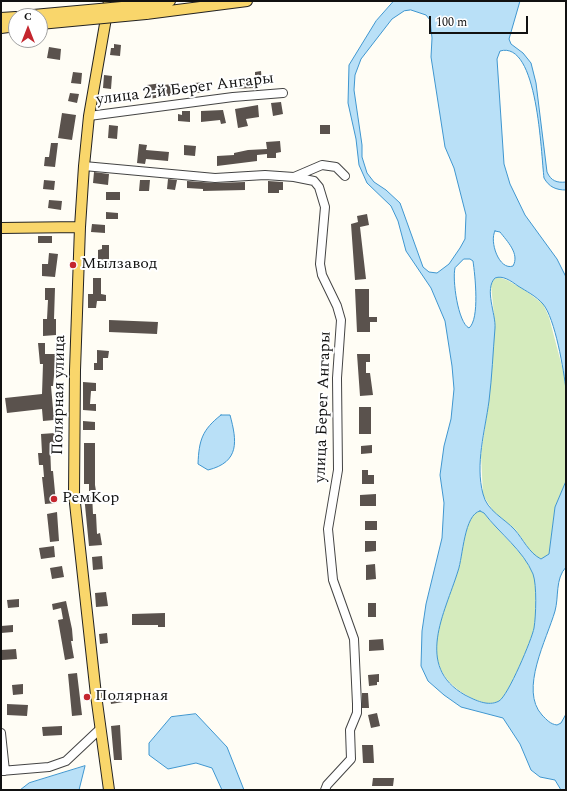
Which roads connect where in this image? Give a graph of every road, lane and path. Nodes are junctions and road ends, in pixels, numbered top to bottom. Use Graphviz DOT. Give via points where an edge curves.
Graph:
graph roads {
  1 [pos="109,1"];
  2 [pos="170,1"];
  3 [pos="247,1"];
  4 [pos="147,6"];
  5 [pos="48,14"];
  6 [pos="48,23"];
  7 [pos="283,93"];
  8 [pos="89,116"];
  9 [pos="84,166"];
  10 [pos="345,176"];
  11 [pos="294,177"];
  12 [pos="80,227"];
  13 [pos="1,228"];
  14 [pos="100,729"];
  15 [pos="1,733"];
  16 [pos="3,771"];
  17 [pos="109,790"];
  18 [pos="325,790"];
  1 -- 8 [label="main road, Полярная улица"];
  2 -- 4 [label="main road"];
  3 -- 4 [label="main road"];
  4 -- 5 [label="main road, bridge"];
  4 -- 6 [label="main road, bridge"];
  7 -- 8 [label="street, улица 2-й Берег Ангары"];
  8 -- 9 [label="main road, Полярная улица"];
  9 -- 11 [label="street, улица Берег Ангары" via="215,178 265,175"];
  9 -- 12 [label="main road, Полярная улица"];
  10 -- 11 [label="street" via="336,168 322,165"];
  11 -- 18 [label="street, улица Берег Ангары" via="314,181 321,192 324,207 320,264 341,320 337,378 338,470 328,529 333,580 354,639 357,713 350,730 350,762"];
  12 -- 13 [label="main road"];
  12 -- 14 [label="main road, Полярная улица" via="74,494"];
  14 -- 16 [label="street" via="66,760 50,767"];
  14 -- 17 [label="main road, Полярная улица"];
  15 -- 16 [label="street"];
}
